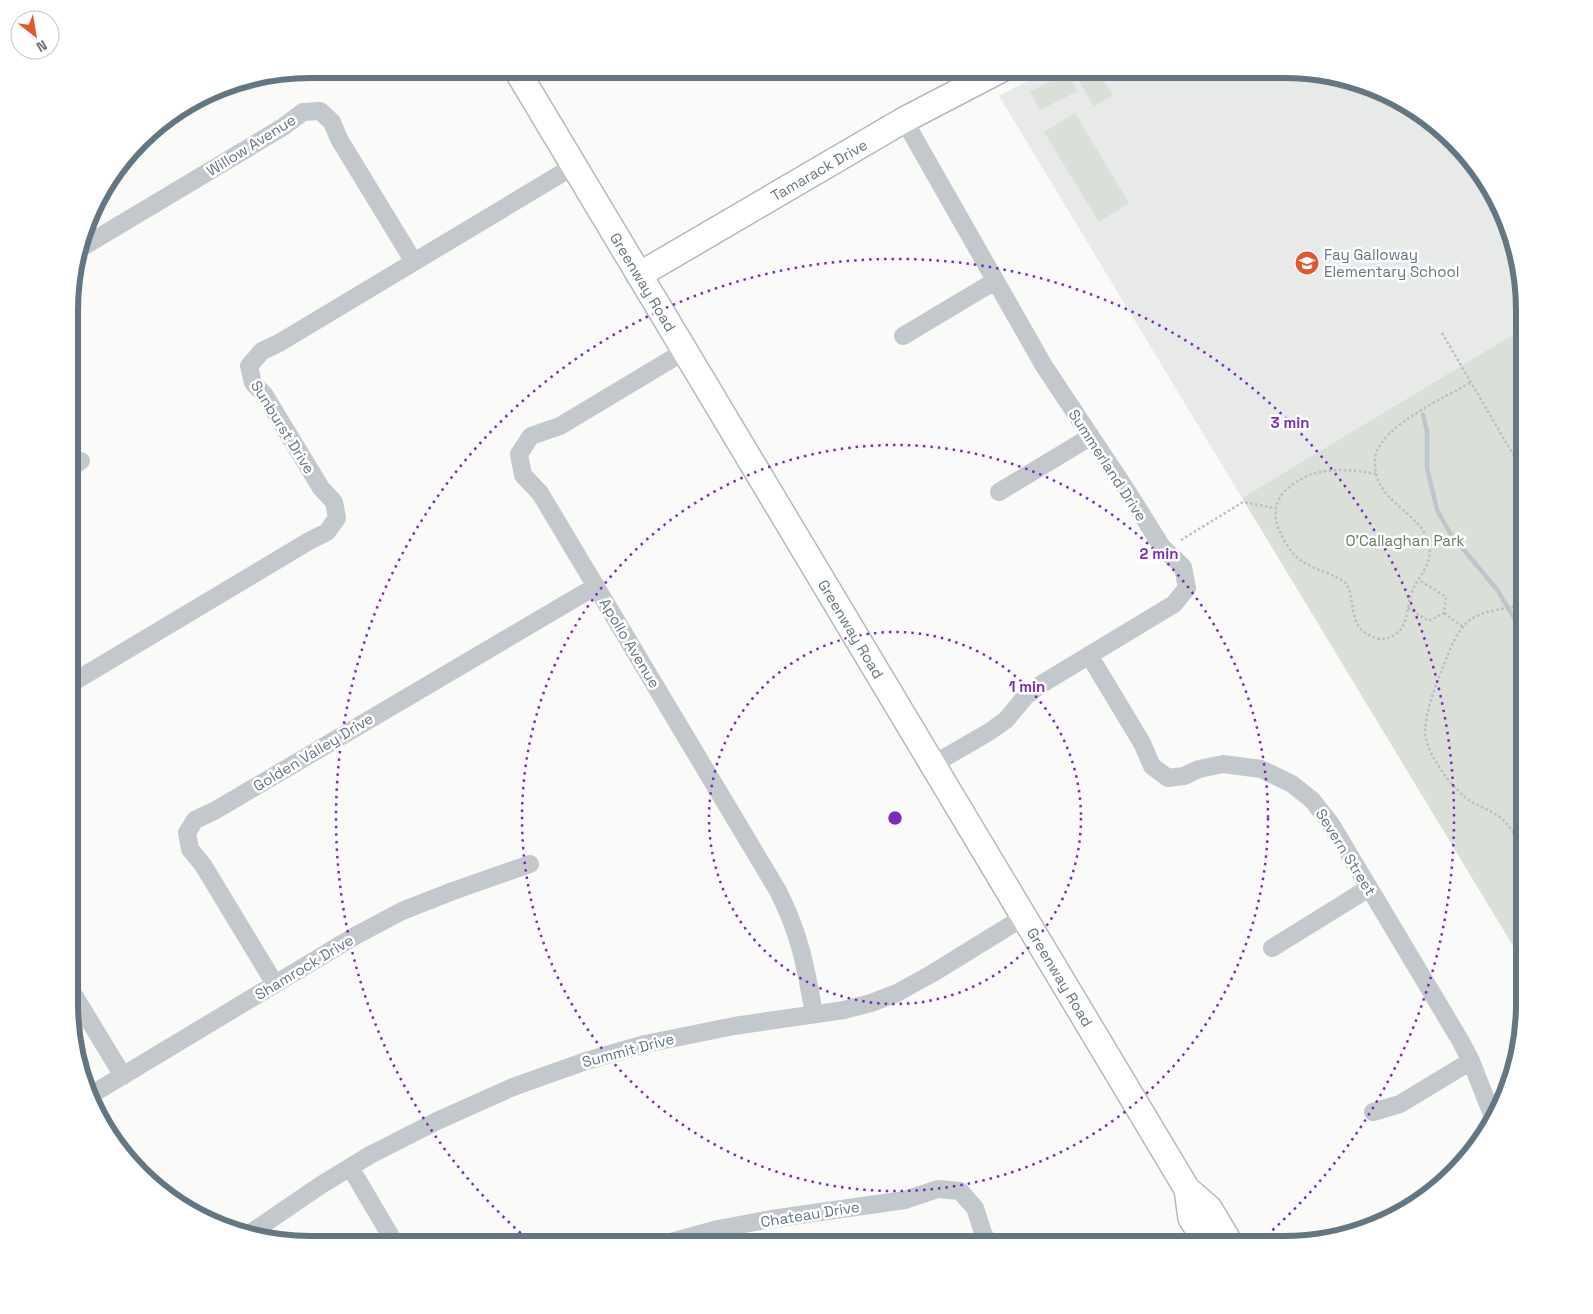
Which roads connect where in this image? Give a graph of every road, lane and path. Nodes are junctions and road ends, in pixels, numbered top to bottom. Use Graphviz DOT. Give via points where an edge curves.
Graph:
graph roads {
  1 [pos="521,78"];
  2 [pos="985,78"];
  3 [pos="904,120"];
  4 [pos="574,166"];
  5 [pos="87,245"];
  6 [pos="414,262"];
  7 [pos="639,275"];
  8 [pos="995,281"];
  9 [pos="1442,333"];
  10 [pos="902,336"];
  11 [pos="685,352"];
  12 [pos="1470,382"];
  13 [pos="1090,437"];
  14 [pos="1516,460"];
  15 [pos="1376,474"];
  16 [pos="999,492"];
  17 [pos="1275,508"];
  18 [pos="1181,540"];
  19 [pos="1419,580"];
  20 [pos="596,586"];
  21 [pos="1516,606"];
  22 [pos="1408,608"];
  23 [pos="1444,613"];
  24 [pos="1464,627"];
  25 [pos="1089,655"];
  26 [pos="78,679"];
  27 [pos="932,765"];
  28 [pos="1516,839"];
  29 [pos="530,864"];
  30 [pos="1369,888"];
  31 [pos="1024,917"];
  32 [pos="1272,948"];
  33 [pos="275,984"];
  34 [pos="78,1002"];
  35 [pos="814,1014"];
  36 [pos="1471,1061"];
  37 [pos="123,1076"];
  38 [pos="95,1093"];
  39 [pos="1491,1109"];
  40 [pos="1373,1112"];
  41 [pos="350,1167"];
  42 [pos="1187,1189"];
  43 [pos="255,1230"];
  44 [pos="391,1236"];
  45 [pos="693,1236"];
  46 [pos="985,1236"];
  47 [pos="1202,1236"];
  48 [pos="1226,1236"];
  1 -- 4 [label="street, Greenway Road"];
  2 -- 3 [label="street, Tamarack Drive"];
  3 -- 7 [label="street, Tamarack Drive"];
  3 -- 8 [label="street, Summerland Drive"];
  4 -- 6 [label="street, Sunburst Drive"];
  4 -- 7 [label="street, Greenway Road"];
  5 -- 6 [label="street, Willow Avenue" via="303,112 320,110 332,122"];
  6 -- 26 [label="street, Sunburst Drive" via="262,351 249,366 253,383 264,394 321,488 334,502 337,518 327,532"];
  7 -- 11 [label="street, Greenway Road"];
  8 -- 10 [label="street"];
  8 -- 13 [label="street, Summerland Drive"];
  9 -- 12 [label="path"];
  11 -- 20 [label="street, Apollo Avenue" via="560,426 531,436 519,454 523,475 540,493"];
  11 -- 27 [label="street, Greenway Road"];
  12 -- 14 [label="path"];
  12 -- 15 [label="path" via="1386,436 1375,456"];
  13 -- 16 [label="street"];
  13 -- 25 [label="street, Summerland Drive" via="1162,547 1183,567 1187,588 1174,604"];
  15 -- 17 [label="path" via="1344,470 1314,474 1290,486"];
  15 -- 19 [label="path" via="1381,488 1419,524 1428,540 1429,559"];
  17 -- 18 [label="path" via="1243,502"];
  17 -- 22 [label="path" via="1279,528 1292,552 1308,566 1347,584 1356,623 1361,631 1379,639 1388,638 1400,629"];
  19 -- 22 [label="path"];
  19 -- 23 [label="path" via="1446,597"];
  20 -- 33 [label="street, Golden Valley Drive" via="195,820 187,832 190,849 203,864"];
  20 -- 35 [label="street, Apollo Avenue" via="786,907 805,962"];
  21 -- 24 [label="path" via="1479,615"];
  22 -- 23 [label="path" via="1429,621"];
  23 -- 24 [label="path"];
  24 -- 28 [label="path" via="1455,639 1433,697 1425,731 1427,742 1452,783 1466,798 1503,820"];
  25 -- 27 [label="street, Summerland Drive" via="1040,685 995,728"];
  25 -- 30 [label="street, Severn Street" via="1142,743 1152,766 1168,778 1223,764 1261,768 1292,784 1312,800 1331,824"];
  27 -- 31 [label="street, Greenway Road"];
  29 -- 33 [label="street, Shamrock Drive" via="402,911"];
  30 -- 32 [label="street"];
  30 -- 36 [label="street, Severn Street"];
  31 -- 35 [label="street, Summit Drive" via="897,993 844,1010"];
  31 -- 42 [label="street, Greenway Road"];
  33 -- 37 [label="street, Shamrock Drive"];
  34 -- 37 [label="street"];
  35 -- 41 [label="street, Summit Drive" via="692,1034 586,1061 479,1101 405,1136"];
  36 -- 39 [label="street, Severn Street"];
  36 -- 40 [label="street" via="1400,1104"];
  37 -- 38 [label="street, Shamrock Drive"];
  41 -- 43 [label="street, Summit Drive"];
  41 -- 44 [label="street"];
  42 -- 47 [label="street, Greenway Road" via="1191,1218"];
  42 -- 48 [label="street, Greenway Road" via="1209,1208"];
  45 -- 46 [label="street, Chateau Drive" via="771,1219 905,1200 938,1189 960,1191 975,1208"];
}
